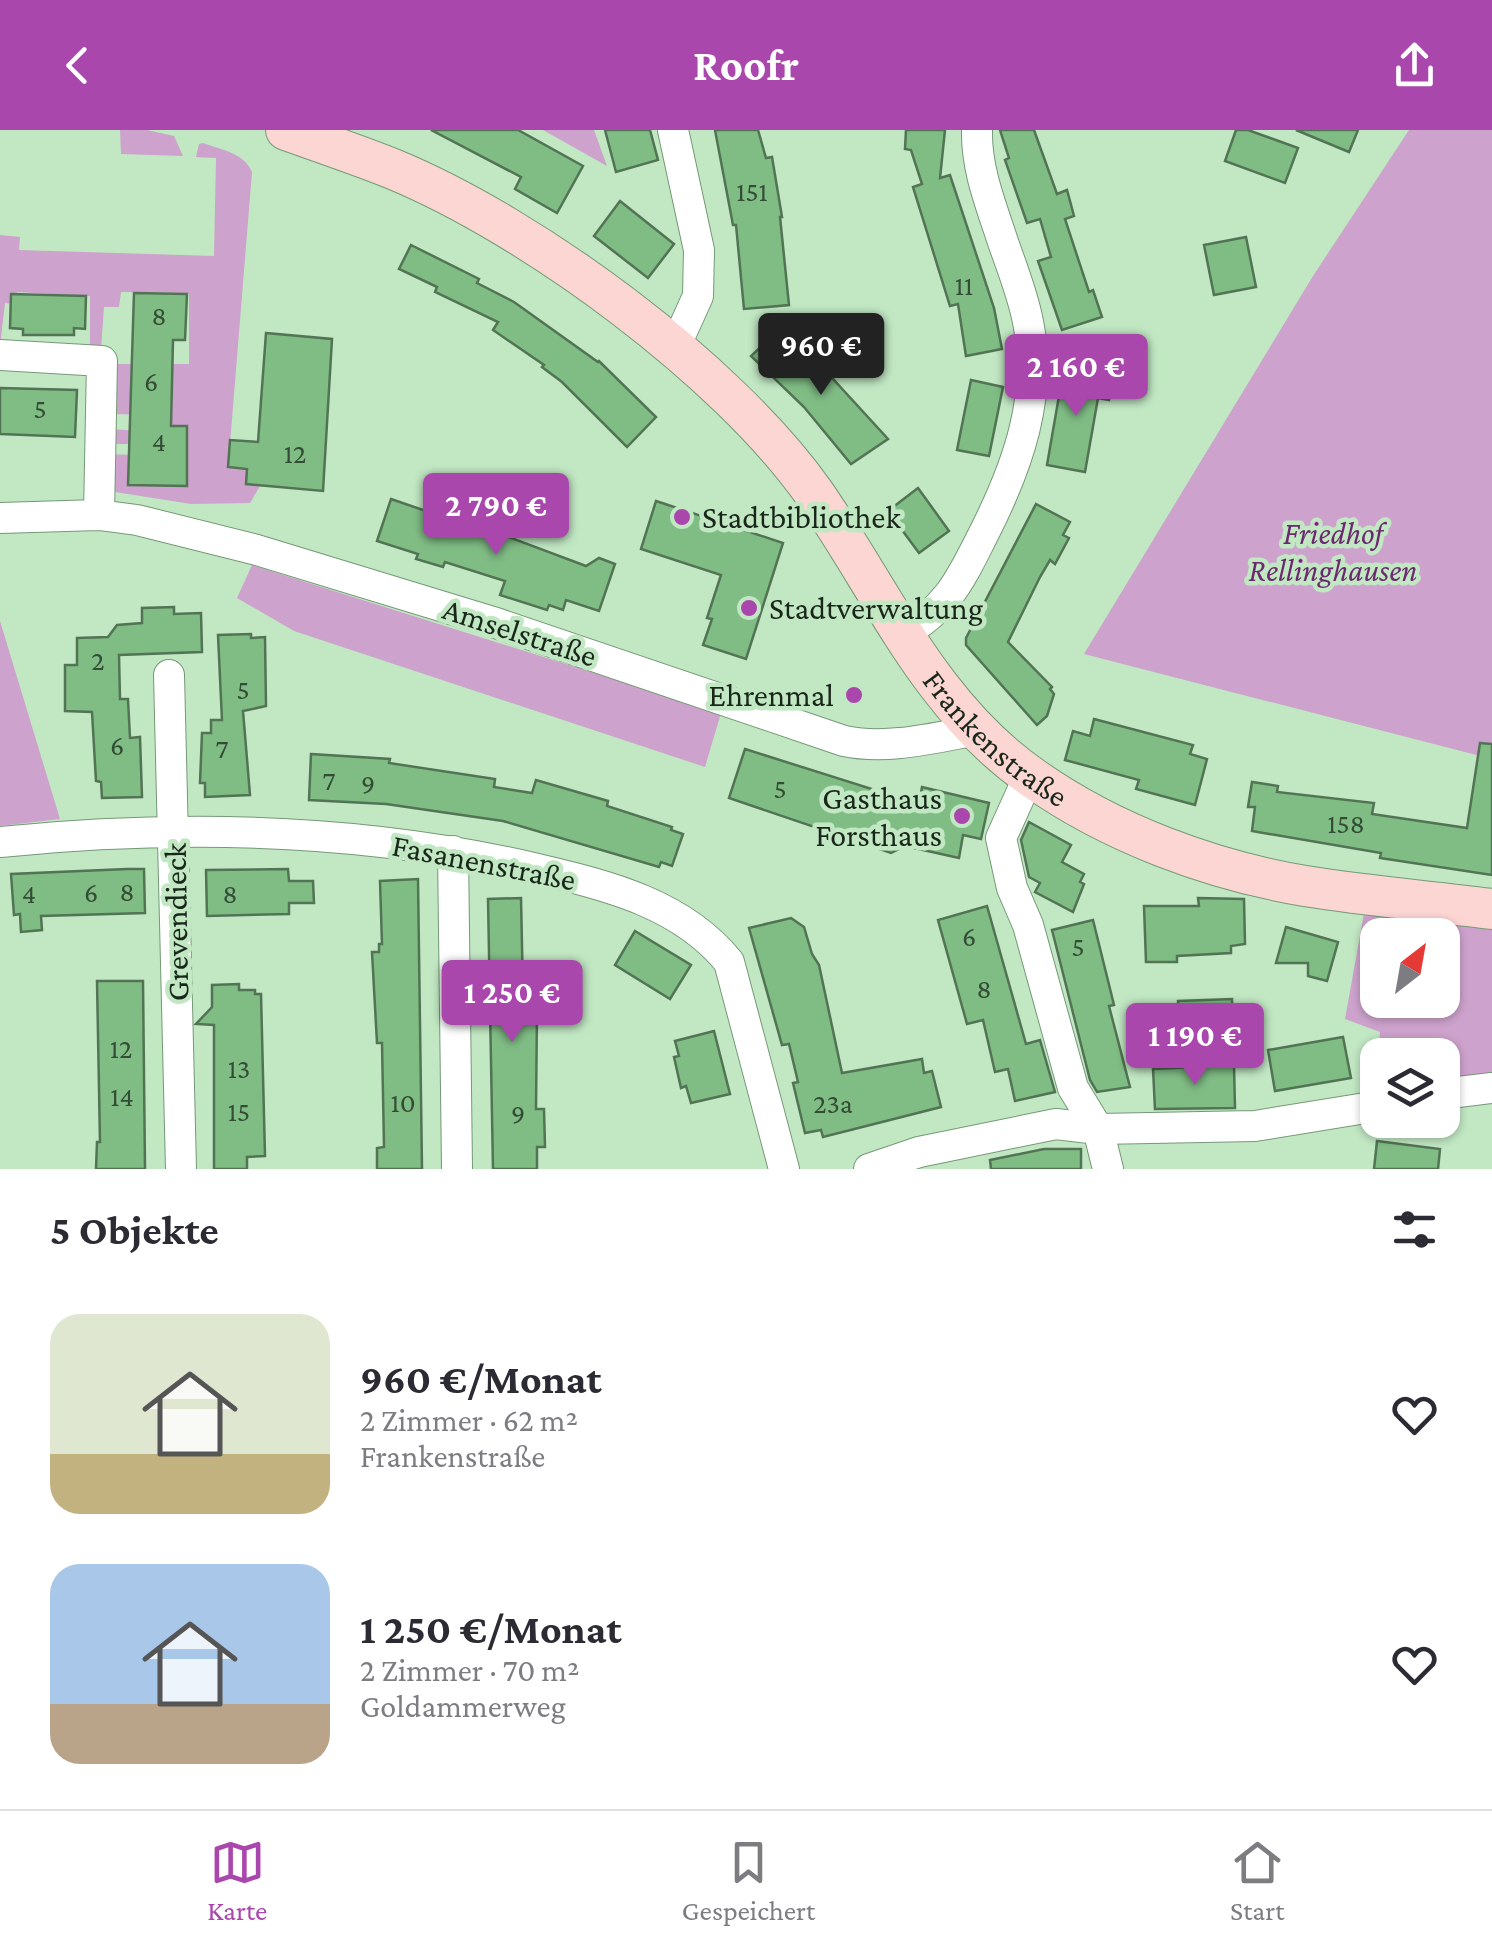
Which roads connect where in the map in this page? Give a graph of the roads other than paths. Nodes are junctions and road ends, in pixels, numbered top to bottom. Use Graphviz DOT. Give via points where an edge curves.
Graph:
graph roads {
  1 [pos="286,130"];
  2 [pos="673,130"];
  3 [pos="977,130"];
  4 [pos="674,349"];
  5 [pos="0,356"];
  6 [pos="99,516"];
  7 [pos="0,518"];
  8 [pos="901,634"];
  9 [pos="170,674"];
  10 [pos="977,730"];
  11 [pos="1029,776"];
  12 [pos="174,832"];
  13 [pos="0,842"];
  14 [pos="453,851"];
  15 [pos="1492,909"];
  16 [pos="1492,1088"];
  17 [pos="1460,1092"];
  18 [pos="1360,1109"];
  19 [pos="1098,1128"];
  20 [pos="181,1169"];
  21 [pos="457,1169"];
  22 [pos="784,1169"];
  23 [pos="869,1169"];
  24 [pos="1108,1169"];
  1 -- 4 [label="main road, Frankenstraße" via="395,170 486,216 568,267"];
  2 -- 4 [label="street" via="699,250 698,296"];
  3 -- 8 [label="street" via="979,170 1029,325 1030,404 1014,470 972,556 942,606"];
  4 -- 8 [label="main road, Frankenstraße" via="780,450"];
  5 -- 6 [label="street" via="102,361"];
  6 -- 7 [label="street, Amselstraße"];
  6 -- 10 [label="street, Amselstraße" via="257,550 844,741 910,743"];
  8 -- 10 [label="main road, Frankenstraße"];
  9 -- 12 [label="street, Grevendieck"];
  10 -- 11 [label="main road, Frankenstraße"];
  11 -- 15 [label="main road, Frankenstraße" via="1072,804 1189,856 1302,886"];
  11 -- 19 [label="street" via="1002,838 1073,1088"];
  12 -- 13 [label="street, Fasanenstraße"];
  12 -- 14 [label="street, Fasanenstraße" via="320,835"];
  12 -- 20 [label="street, Grevendieck"];
  14 -- 21 [label="street"];
  14 -- 22 [label="street, Fasanenstraße" via="632,896 710,938 728,962"];
  16 -- 17 [label="street"];
  18 -- 19 [label="street" via="1255,1126"];
  19 -- 23 [label="street" via="1056,1124"];
  19 -- 24 [label="street"];
}
